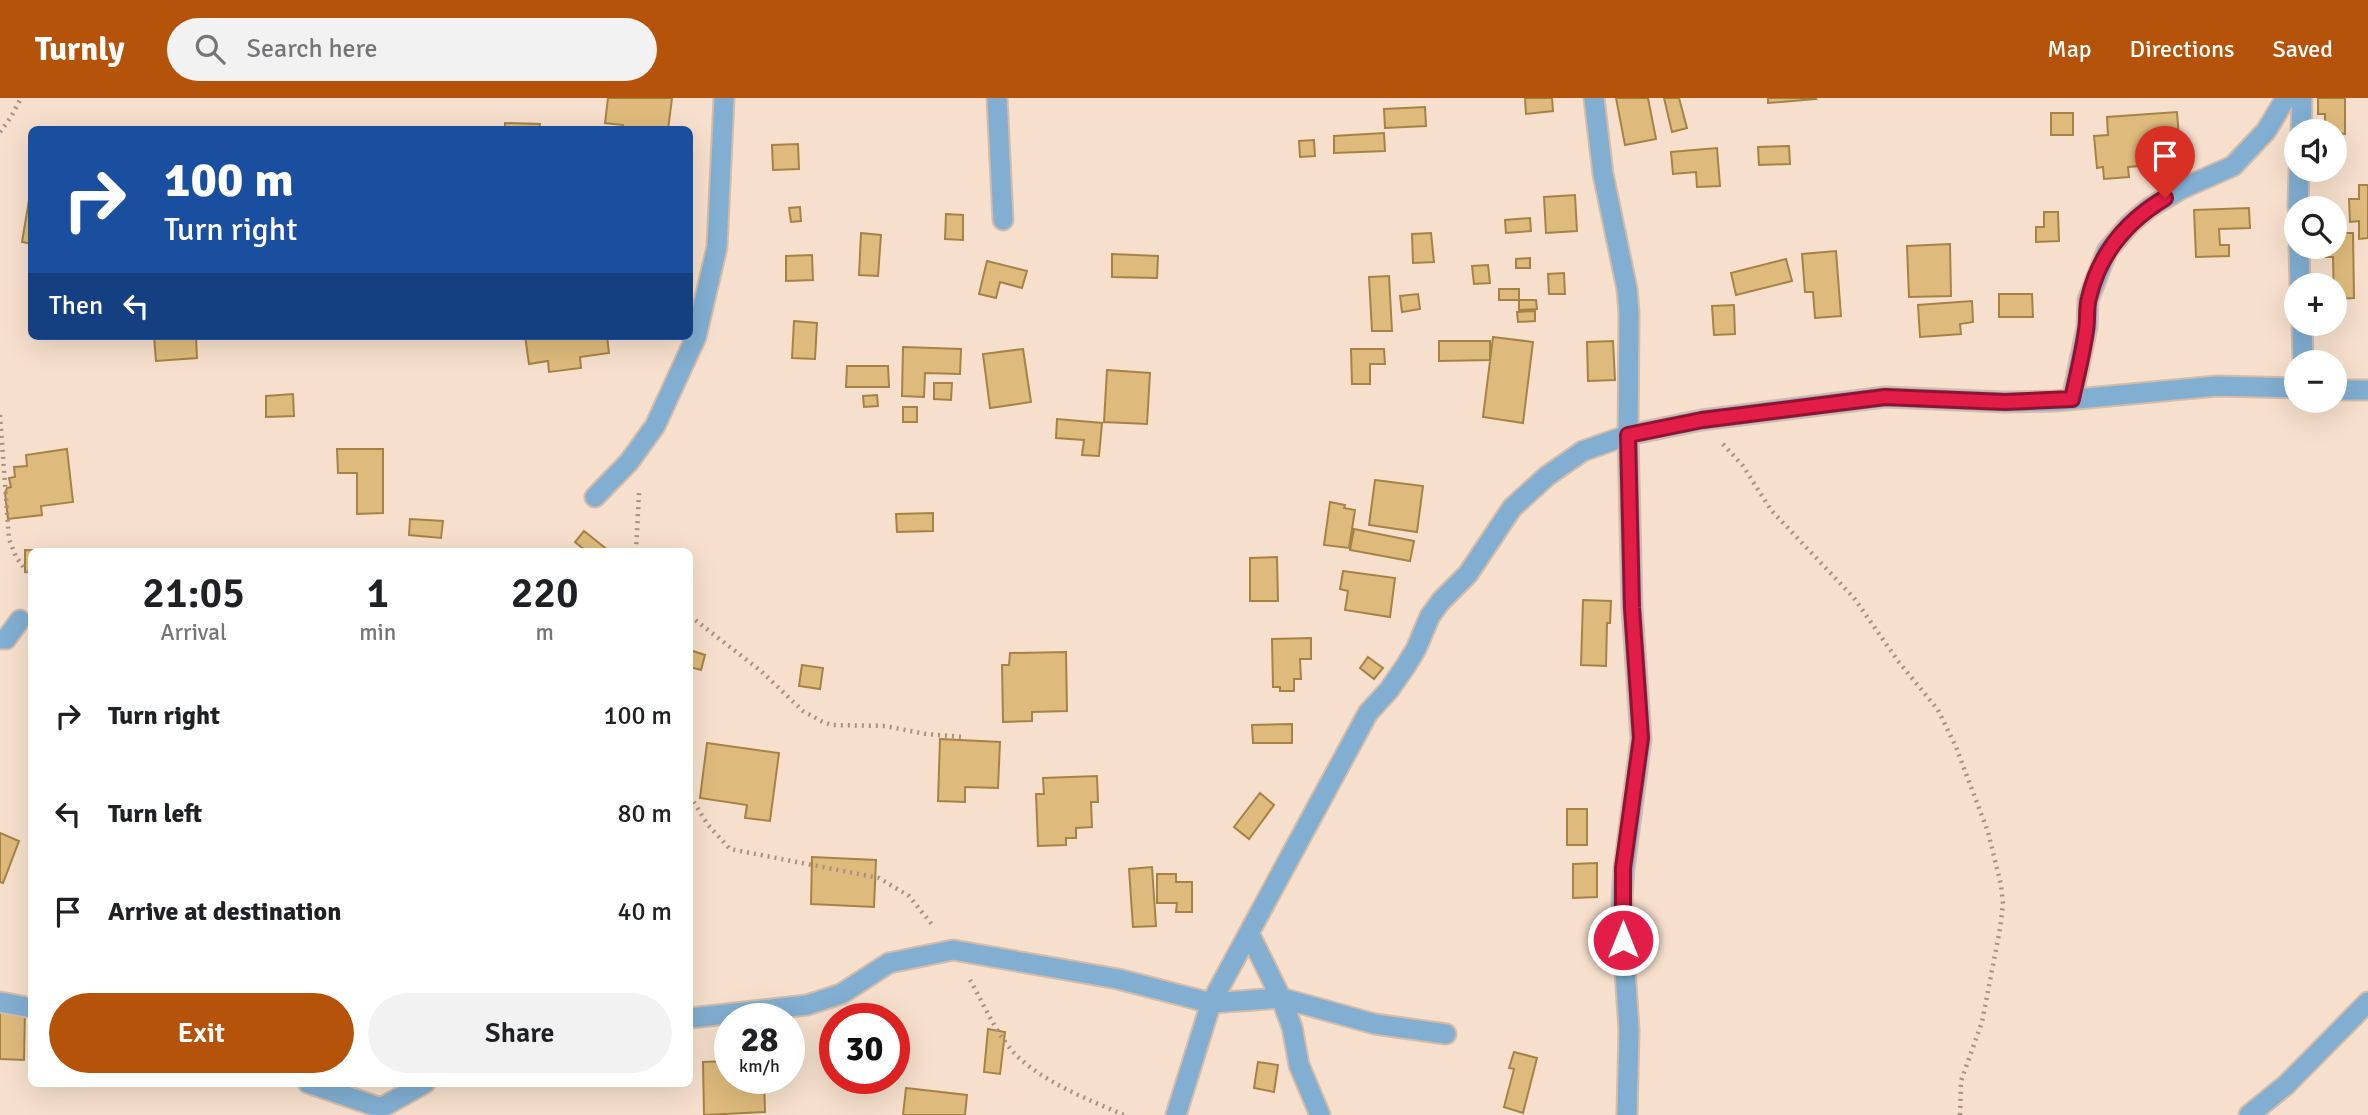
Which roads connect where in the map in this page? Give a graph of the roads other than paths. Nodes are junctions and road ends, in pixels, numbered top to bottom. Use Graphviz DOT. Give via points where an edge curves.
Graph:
graph roads {
  1 [pos="724,98"];
  2 [pos="997,98"];
  3 [pos="1594,98"];
  4 [pos="2286,98"];
  5 [pos="2302,98"];
  6 [pos="2301,119"];
  7 [pos="1003,220"];
  8 [pos="2284,388"];
  9 [pos="2347,390"];
  10 [pos="2368,390"];
  11 [pos="2072,399"];
  12 [pos="1628,435"];
  13 [pos="595,497"];
  14 [pos="20,620"];
  15 [pos="0,639"];
  16 [pos="1249,933"];
  17 [pos="1281,998"];
  18 [pos="0,1002"];
  19 [pos="2368,1002"];
  20 [pos="1211,1003"];
  21 [pos="28,1007"];
  22 [pos="693,1018"];
  23 [pos="1446,1034"];
  24 [pos="319,1087"];
  25 [pos="419,1087"];
  26 [pos="380,1112"];
  27 [pos="1176,1115"];
  28 [pos="1320,1115"];
  29 [pos="1627,1115"];
  30 [pos="2249,1115"];
  1 -- 13 [label="street" via="717,247 696,337 655,426"];
  2 -- 7 [label="street"];
  3 -- 12 [label="street" via="1603,174 1627,289"];
  4 -- 11 [label="street" via="2266,131 2233,166 2149,208 2107,251 2088,300"];
  5 -- 6 [label="street"];
  8 -- 11 [label="street" via="2217,386"];
  9 -- 10 [label="street"];
  11 -- 12 [label="street" via="2005,402 1885,397 1702,420"];
  12 -- 16 [label="street" via="1583,450 1547,476 1512,508 1468,574 1441,601 1405,667 1368,713"];
  12 -- 29 [label="street" via="1641,738 1623,888"];
  14 -- 15 [label="street" via="6,639"];
  16 -- 17 [label="street"];
  16 -- 20 [label="street"];
  17 -- 20 [label="street"];
  17 -- 23 [label="street" via="1375,1024"];
  17 -- 28 [label="street" via="1299,1065"];
  18 -- 21 [label="street"];
  19 -- 30 [label="street" via="2286,1085"];
  20 -- 22 [label="street" via="1118,979 953,950 890,963 841,994 807,1005"];
  20 -- 27 [label="street"];
  24 -- 26 [label="street"];
  25 -- 26 [label="street"];
}
